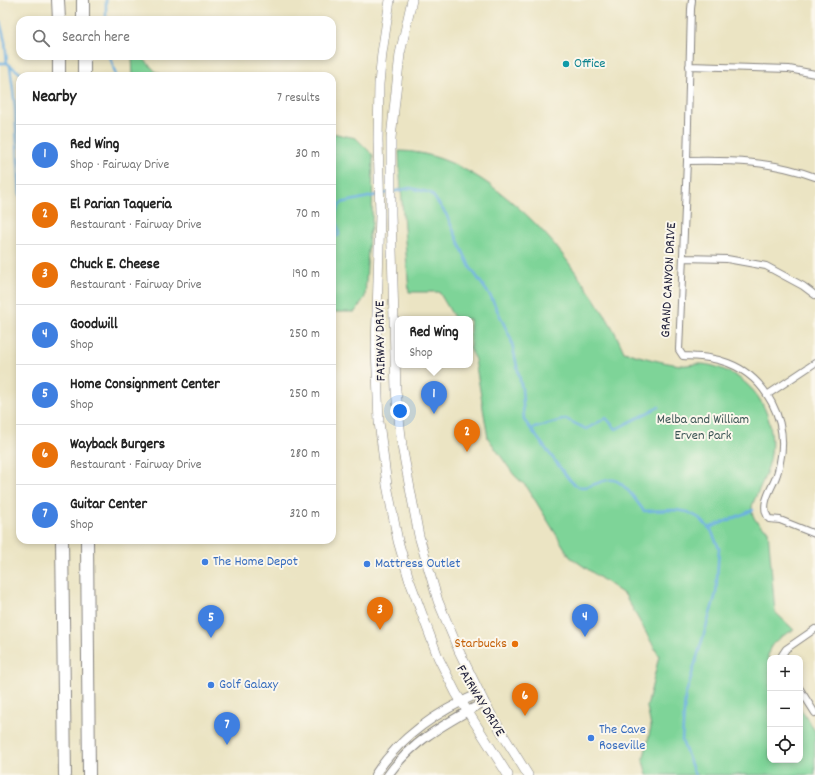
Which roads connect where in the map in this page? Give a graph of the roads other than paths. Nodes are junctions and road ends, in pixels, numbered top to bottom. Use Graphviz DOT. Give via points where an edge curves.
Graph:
graph roads {
  1 [pos="84,0"];
  2 [pos="390,0"];
  3 [pos="412,0"];
  4 [pos="692,0"];
  5 [pos="83,16"];
  6 [pos="59,60"];
  7 [pos="84,60"];
  8 [pos="689,66"];
  9 [pos="59,72"];
  10 [pos="84,72"];
  11 [pos="815,74"];
  12 [pos="687,161"];
  13 [pos="815,177"];
  14 [pos="683,258"];
  15 [pos="815,295"];
  16 [pos="815,363"];
  17 [pos="395,365"];
  18 [pos="395,368"];
  19 [pos="767,395"];
  20 [pos="815,534"];
  21 [pos="62,544"];
  22 [pos="87,544"];
  23 [pos="815,629"];
  24 [pos="783,655"];
  25 [pos="801,691"];
  26 [pos="480,693"];
  27 [pos="461,701"];
  28 [pos="484,702"];
  29 [pos="468,711"];
  30 [pos="815,713"];
  31 [pos="65,775"];
  32 [pos="89,775"];
  33 [pos="375,775"];
  34 [pos="388,775"];
  35 [pos="508,775"];
  36 [pos="528,775"];
  1 -- 5 [label="highway"];
  2 -- 27 [label="main road, FAIRWAY DRIVE" via="379,84 380,214 376,363 379,422 398,541 438,657"];
  3 -- 17 [label="main road, FAIRWAY DRIVE" via="400,54 391,138"];
  4 -- 8 [label="street, GRAND CANYON DRIVE"];
  6 -- 9 [label="highway"];
  7 -- 10 [label="highway"];
  8 -- 11 [label="street" via="789,70"];
  8 -- 12 [label="street, GRAND CANYON DRIVE"];
  12 -- 13 [label="street" via="732,160 775,165"];
  12 -- 14 [label="street, GRAND CANYON DRIVE"];
  14 -- 15 [label="street" via="727,259 766,266"];
  14 -- 19 [label="street, GRAND CANYON DRIVE" via="678,344 681,353 683,356 709,357 729,363 759,384"];
  16 -- 19 [label="street"];
  18 -- 26 [label="main road, FAIRWAY DRIVE" via="396,403 402,446 412,507 424,556 438,601"];
  19 -- 20 [label="street, GRAND CANYON DRIVE" via="780,422 782,447 777,476 764,506 765,514 769,519 780,520"];
  21 -- 31 [label="highway"];
  22 -- 32 [label="highway"];
  23 -- 24 [label="street" via="786,649"];
  25 -- 30 [label="street"];
  26 -- 27 [label="street"];
  26 -- 28 [label="main road, FAIRWAY DRIVE"];
  27 -- 29 [label="main road, FAIRWAY DRIVE"];
  27 -- 33 [label="street" via="411,733"];
  28 -- 29 [label="street"];
  28 -- 36 [label="main road, FAIRWAY DRIVE"];
  29 -- 34 [label="street" via="420,741"];
  29 -- 35 [label="main road, FAIRWAY DRIVE"];
}
